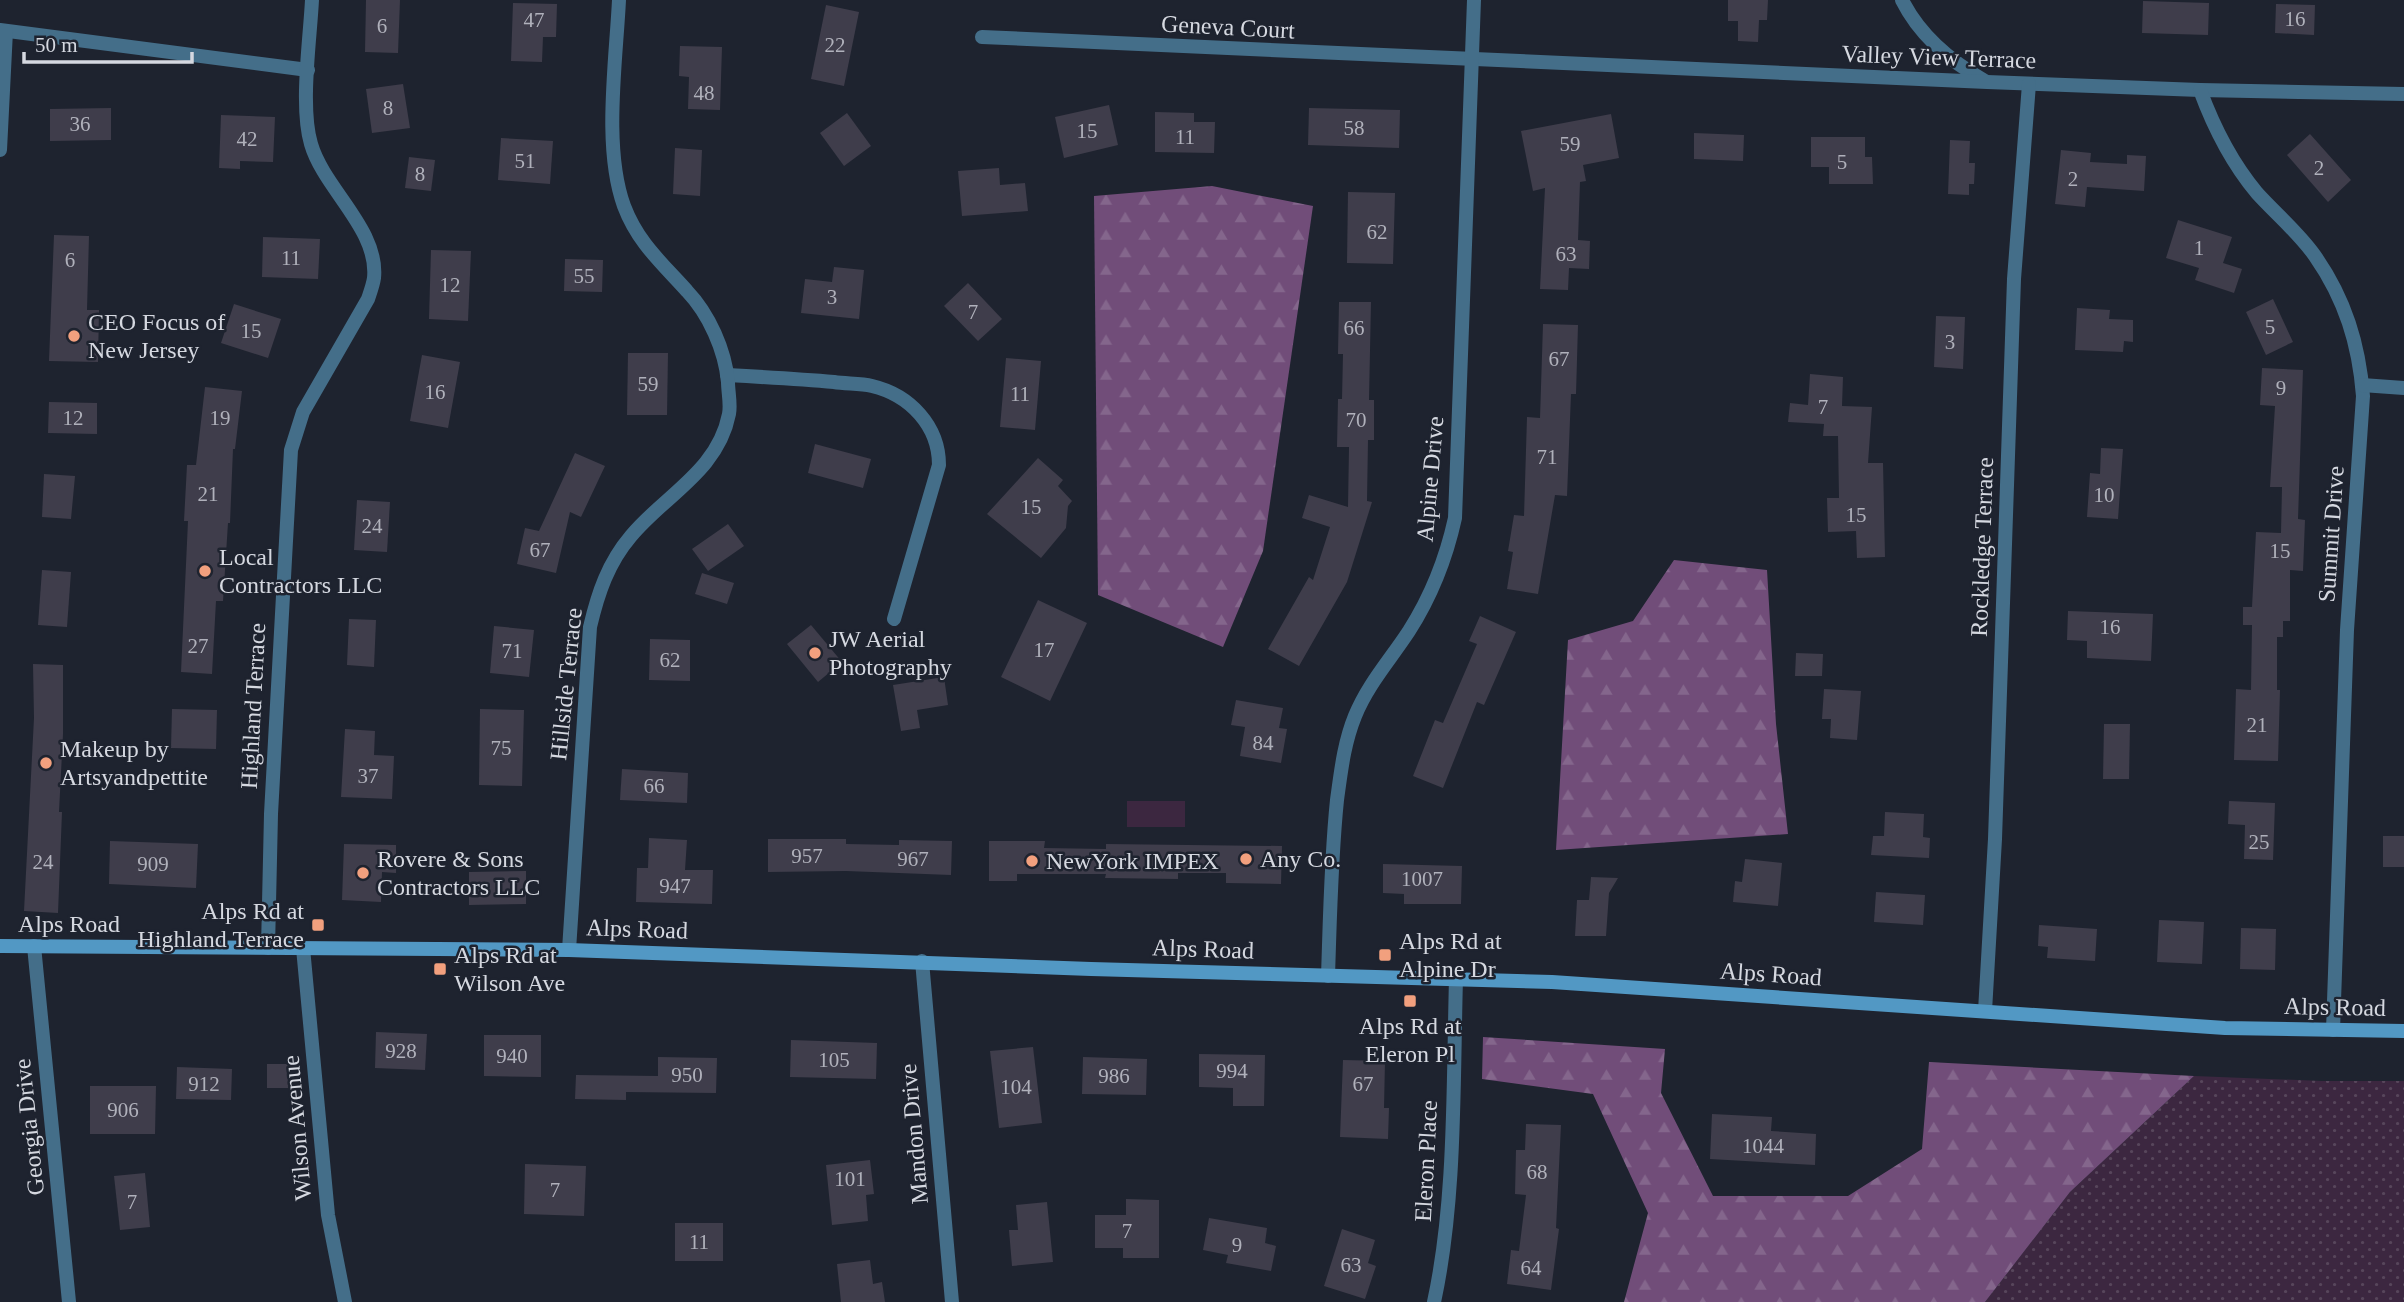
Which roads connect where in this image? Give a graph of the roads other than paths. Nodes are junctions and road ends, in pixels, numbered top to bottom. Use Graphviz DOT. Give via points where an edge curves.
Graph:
graph roads {
  1 [pos="312,0"];
  2 [pos="619,0"];
  3 [pos="1474,0"];
  4 [pos="1902,0"];
  5 [pos="3,31"];
  6 [pos="982,37"];
  7 [pos="1472,59"];
  8 [pos="308,70"];
  9 [pos="1987,82"];
  10 [pos="2029,84"];
  11 [pos="2200,90"];
  12 [pos="2404,94"];
  13 [pos="0,150"];
  14 [pos="727,376"];
  15 [pos="2362,385"];
  16 [pos="2404,388"];
  17 [pos="894,619"];
  18 [pos="0,946"];
  19 [pos="34,946"];
  20 [pos="268,948"];
  21 [pos="303,948"];
  22 [pos="569,950"];
  23 [pos="922,961"];
  24 [pos="1328,976"];
  25 [pos="1456,979"];
  26 [pos="1984,1011"];
  27 [pos="2333,1030"];
  28 [pos="2404,1031"];
  29 [pos="69,1302"];
  30 [pos="345,1302"];
  31 [pos="952,1302"];
  32 [pos="1434,1302"];
  1 -- 8 [label="street, Highland Terrace"];
  2 -- 14 [label="street, Hillside Terrace" via="612,145 615,177 640,238 707,318"];
  3 -- 7 [label="street, Alpine Drive"];
  4 -- 9 [label="street" via="1922,32 1943,53"];
  5 -- 8 [label="street"];
  5 -- 13 [label="street"];
  6 -- 7 [label="street, Geneva Court"];
  7 -- 9 [label="street, Valley View Terrace"];
  7 -- 24 [label="street, Alpine Drive" via="1455,518 1430,596 1364,696 1343,752 1333,838"];
  8 -- 20 [label="street, Highland Terrace" via="306,122 312,146 365,236 373,257 374,279 368,299 303,412 291,450"];
  9 -- 10 [label="street, Valley View Terrace"];
  10 -- 11 [label="street, Valley View Terrace"];
  10 -- 26 [label="street, Rockledge Terrace" via="2014,279 1995,839"];
  11 -- 12 [label="street, Valley View Terrace"];
  11 -- 15 [label="street, Summit Drive" via="2232,160 2314,255 2336,289 2351,324"];
  14 -- 17 [label="street" via="872,386 904,401 928,423 939,465"];
  14 -- 22 [label="street, Hillside Terrace" via="730,412 707,463 630,537 600,589 590,627"];
  15 -- 16 [label="street"];
  15 -- 27 [label="street, Summit Drive" via="2347,630"];
  18 -- 19 [label="main road, Alps Road"];
  19 -- 20 [label="main road, Alps Road"];
  19 -- 29 [label="street, Georgia Drive"];
  20 -- 21 [label="main road, Alps Road"];
  21 -- 22 [label="main road, Alps Road"];
  21 -- 30 [label="street, Wilson Avenue" via="328,1215"];
  22 -- 23 [label="main road, Alps Road"];
  23 -- 24 [label="main road, Alps Road"];
  23 -- 31 [label="street, Mandon Drive"];
  24 -- 25 [label="main road, Alps Road"];
  25 -- 26 [label="main road, Alps Road"];
  25 -- 32 [label="street, Eleron Place" via="1450,1171"];
  26 -- 27 [label="main road, Alps Road" via="2225,1028"];
  27 -- 28 [label="main road, Alps Road"];
}
